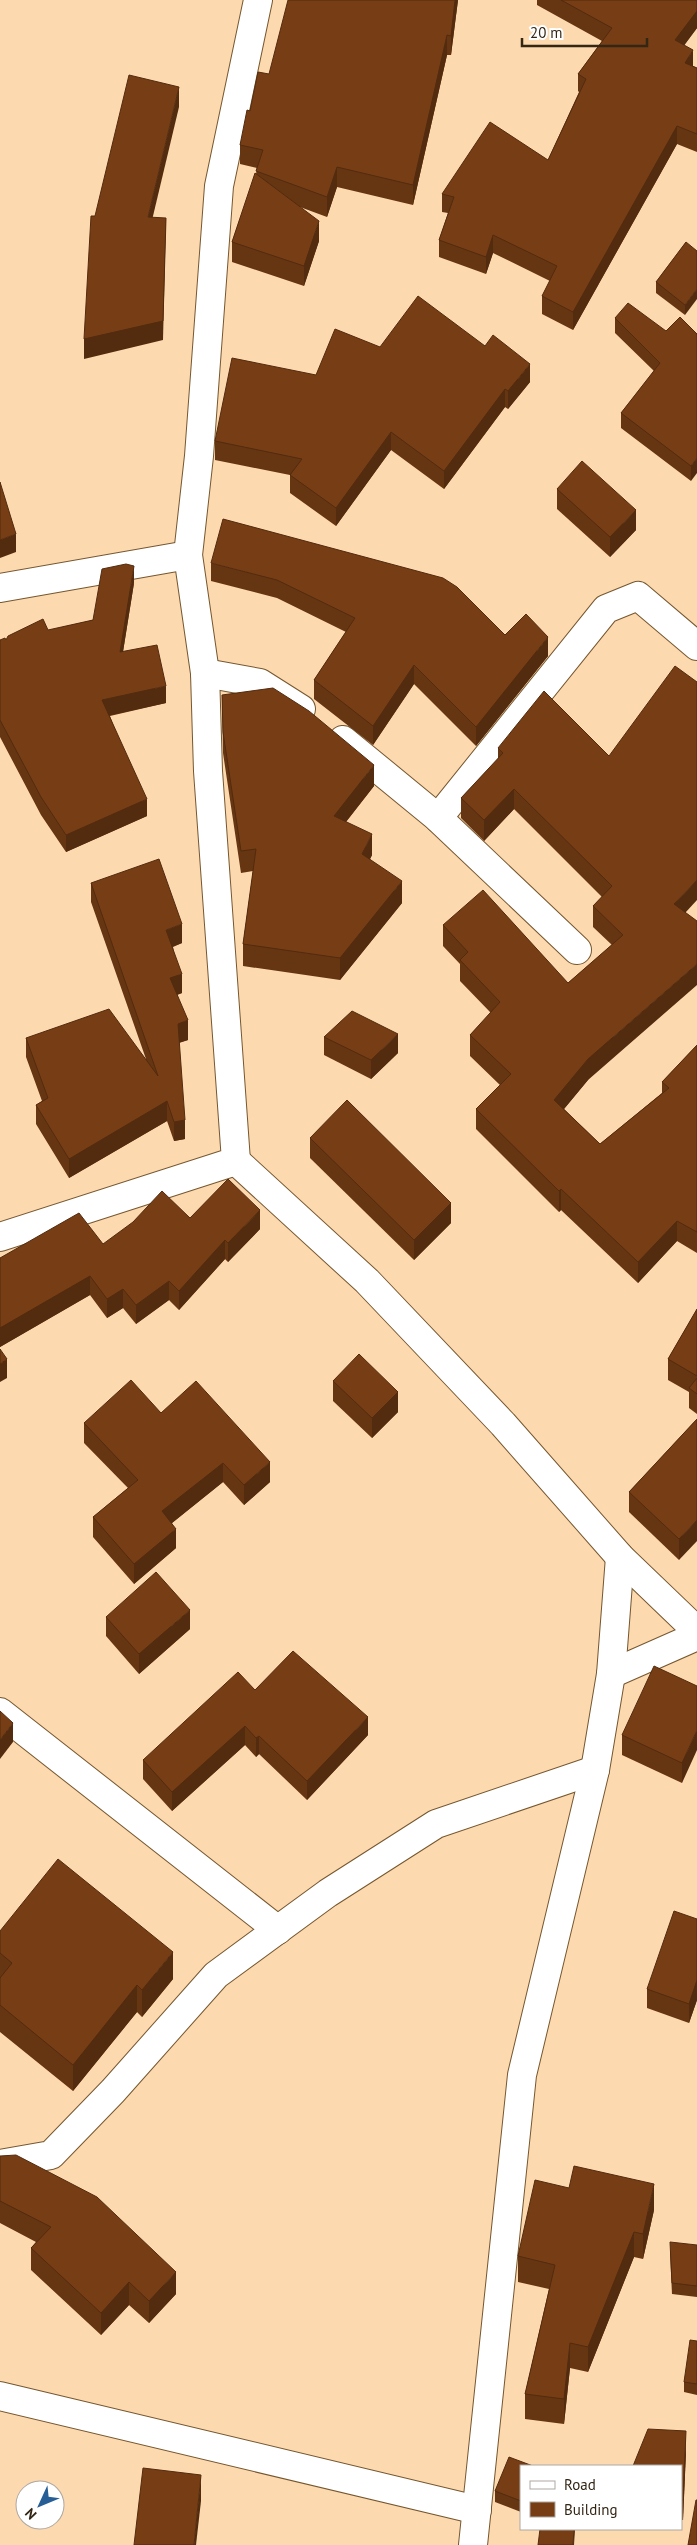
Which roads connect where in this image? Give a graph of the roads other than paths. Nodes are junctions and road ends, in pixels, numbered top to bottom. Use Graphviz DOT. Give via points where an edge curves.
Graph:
graph roads {
  1 [pos="258,0"];
  2 [pos="188,556"];
  3 [pos="0,588"];
  4 [pos="697,646"];
  5 [pos="206,673"];
  6 [pos="438,818"];
  7 [pos="577,950"];
  8 [pos="236,1161"];
  9 [pos="0,1237"];
  10 [pos="620,1557"];
  11 [pos="697,1631"];
  12 [pos="697,1636"];
  13 [pos="611,1674"];
  14 [pos="0,1712"];
  15 [pos="595,1770"];
  16 [pos="278,1930"];
  17 [pos="0,2164"];
  18 [pos="0,2396"];
  19 [pos="477,2510"];
  20 [pos="473,2545"];
  1 -- 2 [label="street" via="219,186 199,456"];
  2 -- 3 [label="street"];
  2 -- 5 [label="street"];
  4 -- 6 [label="street" via="638,596 606,609"];
  5 -- 6 [label="street" via="260,683 318,720"];
  5 -- 8 [label="street" via="208,771"];
  6 -- 7 [label="street"];
  8 -- 9 [label="street"];
  8 -- 10 [label="street" via="367,1281 503,1424"];
  10 -- 11 [label="street"];
  10 -- 13 [label="street"];
  12 -- 13 [label="street"];
  13 -- 15 [label="street"];
  14 -- 16 [label="street"];
  15 -- 16 [label="street" via="436,1824 328,1893"];
  15 -- 19 [label="street" via="522,2075"];
  16 -- 17 [label="street" via="216,1975 51,2155"];
  18 -- 19 [label="street"];
  19 -- 20 [label="street"];
}
